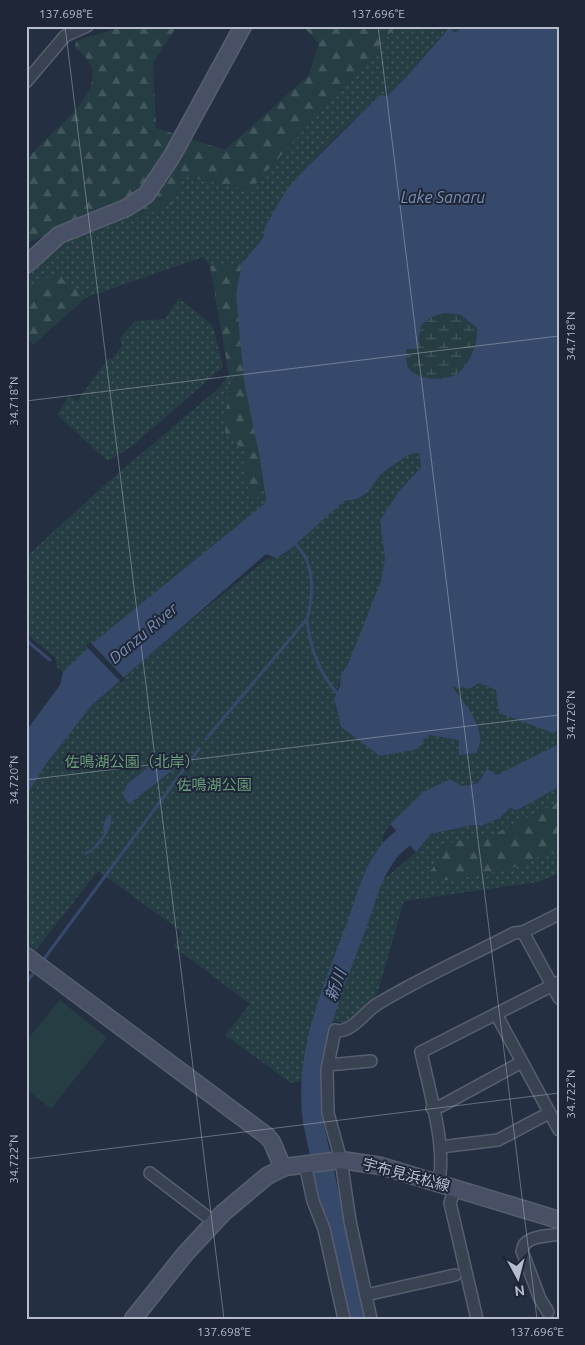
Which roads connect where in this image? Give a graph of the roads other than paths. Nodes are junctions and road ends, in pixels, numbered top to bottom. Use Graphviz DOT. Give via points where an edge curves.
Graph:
graph roads {
  1 [pos="87,26"];
  2 [pos="243,26"];
  3 [pos="74,29"];
  4 [pos="26,82"];
  5 [pos="26,265"];
  6 [pos="559,914"];
  7 [pos="523,932"];
  8 [pos="26,956"];
  9 [pos="555,984"];
  10 [pos="559,998"];
  11 [pos="496,1014"];
  12 [pos="372,1061"];
  13 [pos="522,1062"];
  14 [pos="328,1065"];
  15 [pos="432,1108"];
  16 [pos="549,1113"];
  17 [pos="559,1130"];
  18 [pos="440,1147"];
  19 [pos="338,1160"];
  20 [pos="307,1164"];
  21 [pos="283,1168"];
  22 [pos="150,1173"];
  23 [pos="438,1182"];
  24 [pos="455,1188"];
  25 [pos="559,1220"];
  26 [pos="214,1222"];
  27 [pos="559,1234"];
  28 [pos="455,1274"];
  29 [pos="366,1295"];
  30 [pos="548,1312"];
  31 [pos="133,1319"];
  32 [pos="344,1319"];
  33 [pos="371,1319"];
  34 [pos="477,1319"];
  1 -- 3 [label="street"];
  2 -- 5 [label="street" via="172,156 146,195 126,208 59,235"];
  3 -- 4 [label="street"];
  6 -- 7 [label="street"];
  7 -- 9 [label="street"];
  7 -- 14 [label="street" via="514,933 383,1001 349,1027 335,1030"];
  8 -- 21 [label="street" via="267,1136"];
  9 -- 10 [label="street"];
  9 -- 11 [label="street"];
  11 -- 13 [label="street"];
  11 -- 15 [label="street" via="421,1052"];
  12 -- 14 [label="street"];
  13 -- 15 [label="street"];
  13 -- 16 [label="street"];
  14 -- 19 [label="street" via="328,1113"];
  15 -- 18 [label="street"];
  16 -- 17 [label="street"];
  16 -- 18 [label="street" via="498,1140"];
  18 -- 23 [label="street" via="441,1174"];
  19 -- 20 [label="street, 宇布見浜松線"];
  19 -- 23 [label="street, 宇布見浜松線" via="386,1167"];
  19 -- 29 [label="street"];
  20 -- 21 [label="street, 宇布見浜松線"];
  20 -- 32 [label="street" via="311,1194 324,1230"];
  21 -- 26 [label="street, 宇布見浜松線" via="254,1185"];
  22 -- 26 [label="street"];
  23 -- 24 [label="street, 宇布見浜松線"];
  24 -- 25 [label="street, 宇布見浜松線"];
  24 -- 34 [label="street" via="450,1203"];
  26 -- 31 [label="street, 宇布見浜松線"];
  27 -- 30 [label="street" via="529,1240 522,1246 532,1281"];
  28 -- 29 [label="street"];
  29 -- 33 [label="street"];
}
